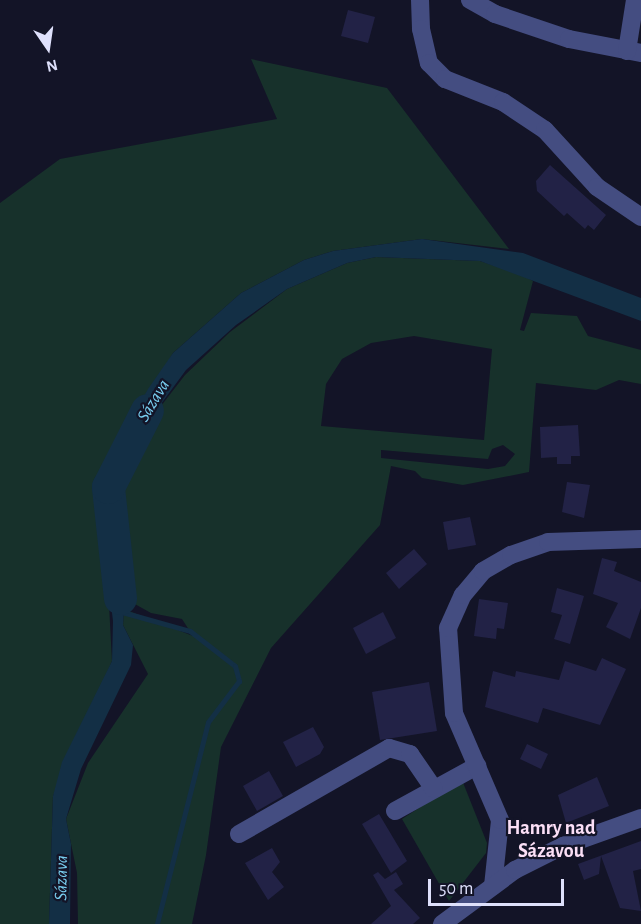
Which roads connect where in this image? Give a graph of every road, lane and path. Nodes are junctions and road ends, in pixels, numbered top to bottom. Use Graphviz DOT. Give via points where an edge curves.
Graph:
graph roads {
  1 [pos="420,0"];
  2 [pos="470,0"];
  3 [pos="635,0"];
  4 [pos="634,52"];
  5 [pos="641,217"];
  6 [pos="641,539"];
  7 [pos="477,766"];
  8 [pos="434,789"];
  9 [pos="395,811"];
  10 [pos="641,818"];
  11 [pos="239,834"];
  12 [pos="493,886"];
  13 [pos="442,924"];
  1 -- 5 [label="street" via="421,29 429,63 445,79 503,102 545,130 597,187"];
  2 -- 4 [label="street" via="495,14 569,39"];
  3 -- 4 [label="street"];
  6 -- 7 [label="street" via="548,542 511,555 483,571 463,595 448,628 448,661 454,713"];
  7 -- 8 [label="street"];
  7 -- 12 [label="street" via="500,820"];
  8 -- 9 [label="street"];
  8 -- 11 [label="street" via="410,754 389,748"];
  10 -- 12 [label="street" via="562,846"];
  12 -- 13 [label="street"];
}
